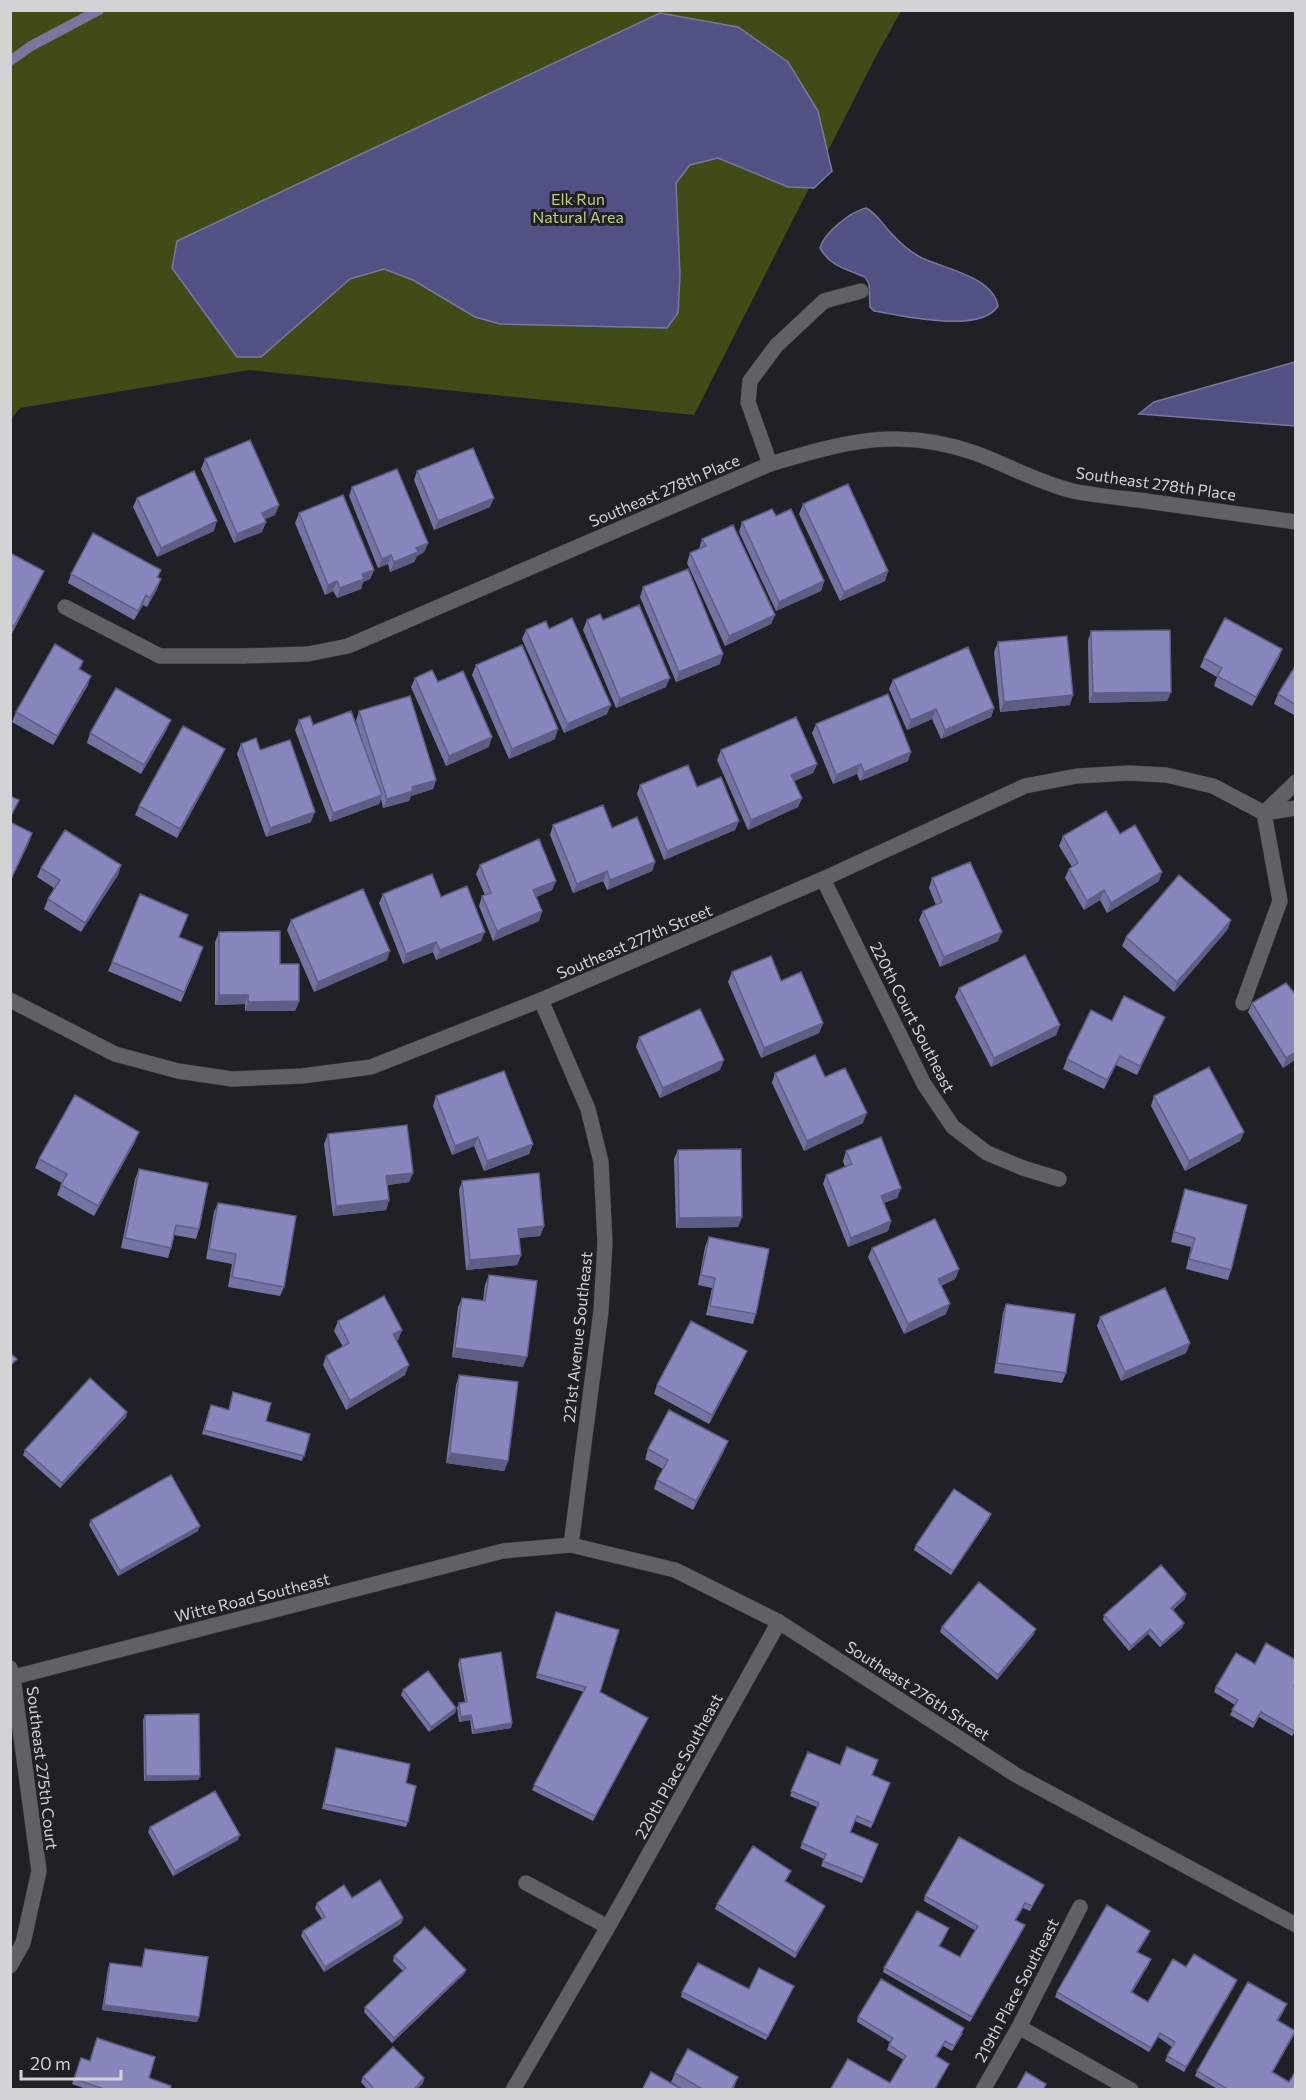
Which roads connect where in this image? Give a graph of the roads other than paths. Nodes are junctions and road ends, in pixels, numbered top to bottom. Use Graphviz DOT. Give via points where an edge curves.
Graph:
graph roads {
  1 [pos="861,291"];
  2 [pos="770,464"];
  3 [pos="1296,522"];
  4 [pos="65,607"];
  5 [pos="1296,782"];
  6 [pos="1296,808"];
  7 [pos="1264,813"];
  8 [pos="824,879"];
  9 [pos="10,1000"];
  10 [pos="541,1000"];
  11 [pos="1243,1004"];
  12 [pos="1059,1179"];
  13 [pos="571,1545"];
  14 [pos="503,1551"];
  15 [pos="779,1622"];
  16 [pos="11,1675"];
  17 [pos="526,1883"];
  18 [pos="1080,1907"];
  19 [pos="1296,1924"];
  20 [pos="608,1927"];
  21 [pos="10,1966"];
  22 [pos="1019,2027"];
  23 [pos="513,2090"];
  24 [pos="983,2090"];
  25 [pos="1131,2090"];
  1 -- 2 [label="street" via="824,302 776,346 750,381 748,402"];
  2 -- 3 [label="street, Southeast 278th Place" via="832,445 872,439 942,443 1074,491"];
  2 -- 4 [label="street, Southeast 278th Place" via="348,646 308,654 160,656"];
  5 -- 7 [label="street"];
  6 -- 7 [label="street"];
  7 -- 8 [label="street, Southeast 277th Street" via="1213,786 1166,775 1077,776 1025,786"];
  7 -- 11 [label="street" via="1280,901"];
  8 -- 10 [label="street, Southeast 277th Street"];
  8 -- 12 [label="street, 220th Court Southeast" via="924,1084 953,1127 987,1153"];
  9 -- 10 [label="street, Southeast 277th Street" via="115,1054 178,1071 232,1079 302,1076 371,1067"];
  10 -- 13 [label="street, 221st Avenue Southeast" via="588,1109 602,1162 605,1243 601,1311"];
  13 -- 14 [label="street, Southeast 276th Street"];
  13 -- 15 [label="street, Southeast 276th Street" via="675,1570"];
  14 -- 16 [label="street, Witte Road Southeast"];
  15 -- 19 [label="street, Southeast 276th Street" via="1016,1775"];
  15 -- 20 [label="street, 220th Place Southeast"];
  16 -- 21 [label="street, Southeast 275th Court" via="39,1871 23,1943"];
  17 -- 20 [label="street"];
  18 -- 22 [label="street, 219th Place Southeast"];
  20 -- 23 [label="street, 220th Place Southeast"];
  22 -- 24 [label="street, 219th Place Southeast"];
  22 -- 25 [label="street"];
}
